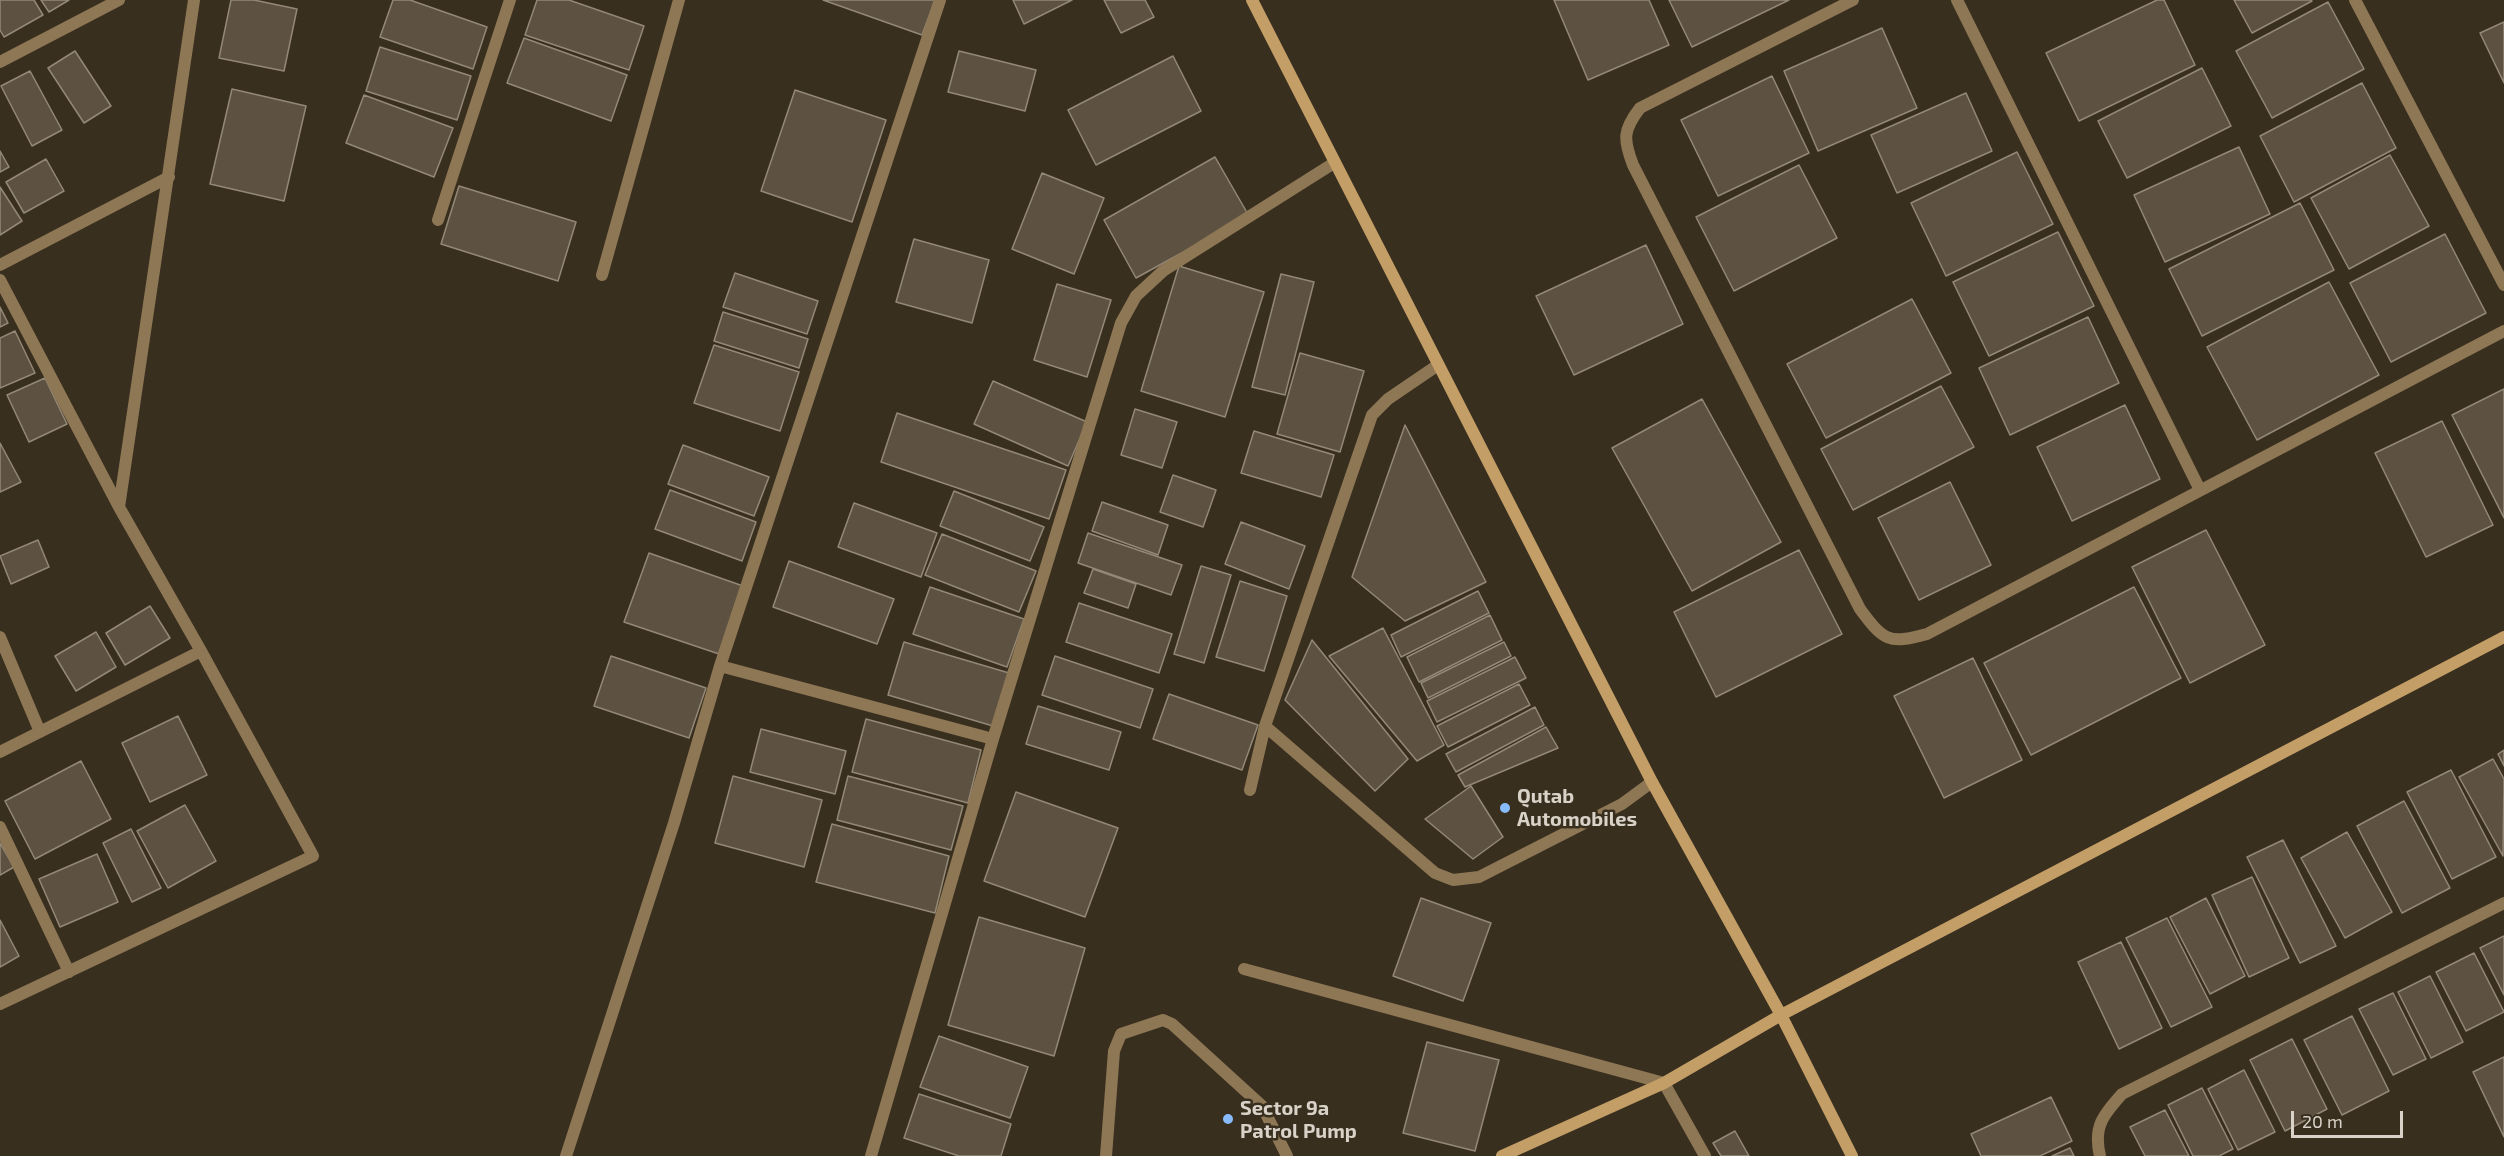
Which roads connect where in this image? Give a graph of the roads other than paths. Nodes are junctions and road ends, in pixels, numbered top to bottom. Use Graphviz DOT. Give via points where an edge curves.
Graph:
graph roads {
  1 [pos="119,0"];
  2 [pos="194,0"];
  3 [pos="510,0"];
  4 [pos="679,0"];
  5 [pos="940,0"];
  6 [pos="1252,0"];
  7 [pos="1853,0"];
  8 [pos="1957,0"];
  9 [pos="2355,0"];
  10 [pos="0,62"];
  11 [pos="1334,163"];
  12 [pos="169,177"];
  13 [pos="438,220"];
  14 [pos="0,265"];
  15 [pos="602,275"];
  16 [pos="0,280"];
  17 [pos="2504,285"];
  18 [pos="2504,331"];
  19 [pos="1438,365"];
  20 [pos="2200,490"];
  21 [pos="119,507"];
  22 [pos="0,637"];
  23 [pos="2504,637"];
  24 [pos="201,651"];
  25 [pos="720,666"];
  26 [pos="1265,726"];
  27 [pos="40,732"];
  28 [pos="993,739"];
  29 [pos="0,752"];
  30 [pos="1652,782"];
  31 [pos="1250,790"];
  32 [pos="0,827"];
  33 [pos="2504,903"];
  34 [pos="1244,969"];
  35 [pos="69,972"];
  36 [pos="0,1004"];
  37 [pos="1781,1015"];
  38 [pos="1664,1083"];
  39 [pos="566,1156"];
  40 [pos="871,1156"];
  41 [pos="1106,1156"];
  42 [pos="1287,1156"];
  43 [pos="1502,1156"];
  44 [pos="1705,1156"];
  45 [pos="1852,1156"];
  46 [pos="2100,1156"];
  1 -- 10 [label="street"];
  2 -- 12 [label="street"];
  3 -- 13 [label="street"];
  4 -- 15 [label="street"];
  5 -- 25 [label="street"];
  6 -- 11 [label="street"];
  7 -- 20 [label="street" via="1640,108 1627,125 1625,145 1860,609 1878,633 1902,641 1927,634"];
  8 -- 20 [label="street"];
  9 -- 17 [label="street"];
  11 -- 19 [label="street"];
  11 -- 28 [label="street" via="1163,271 1136,296 1121,323"];
  12 -- 14 [label="street"];
  12 -- 21 [label="street"];
  16 -- 21 [label="street"];
  18 -- 20 [label="street"];
  19 -- 26 [label="street" via="1388,399 1372,415"];
  19 -- 30 [label="street"];
  21 -- 24 [label="street"];
  22 -- 27 [label="street"];
  23 -- 37 [label="street"];
  24 -- 27 [label="street"];
  24 -- 35 [label="street" via="313,856"];
  25 -- 28 [label="street"];
  25 -- 39 [label="street" via="674,823"];
  26 -- 30 [label="street" via="1435,873 1454,880 1479,877 1622,804"];
  26 -- 31 [label="street"];
  27 -- 29 [label="street"];
  28 -- 40 [label="street"];
  30 -- 37 [label="street"];
  32 -- 35 [label="street"];
  33 -- 46 [label="street" via="2122,1094 2102,1117 2097,1142"];
  34 -- 38 [label="street"];
  35 -- 36 [label="street"];
  37 -- 38 [label="street"];
  37 -- 45 [label="street"];
  38 -- 43 [label="street"];
  38 -- 44 [label="street"];
  41 -- 42 [label="street" via="1117,1040 1121,1034 1163,1020 1262,1106"];
}
